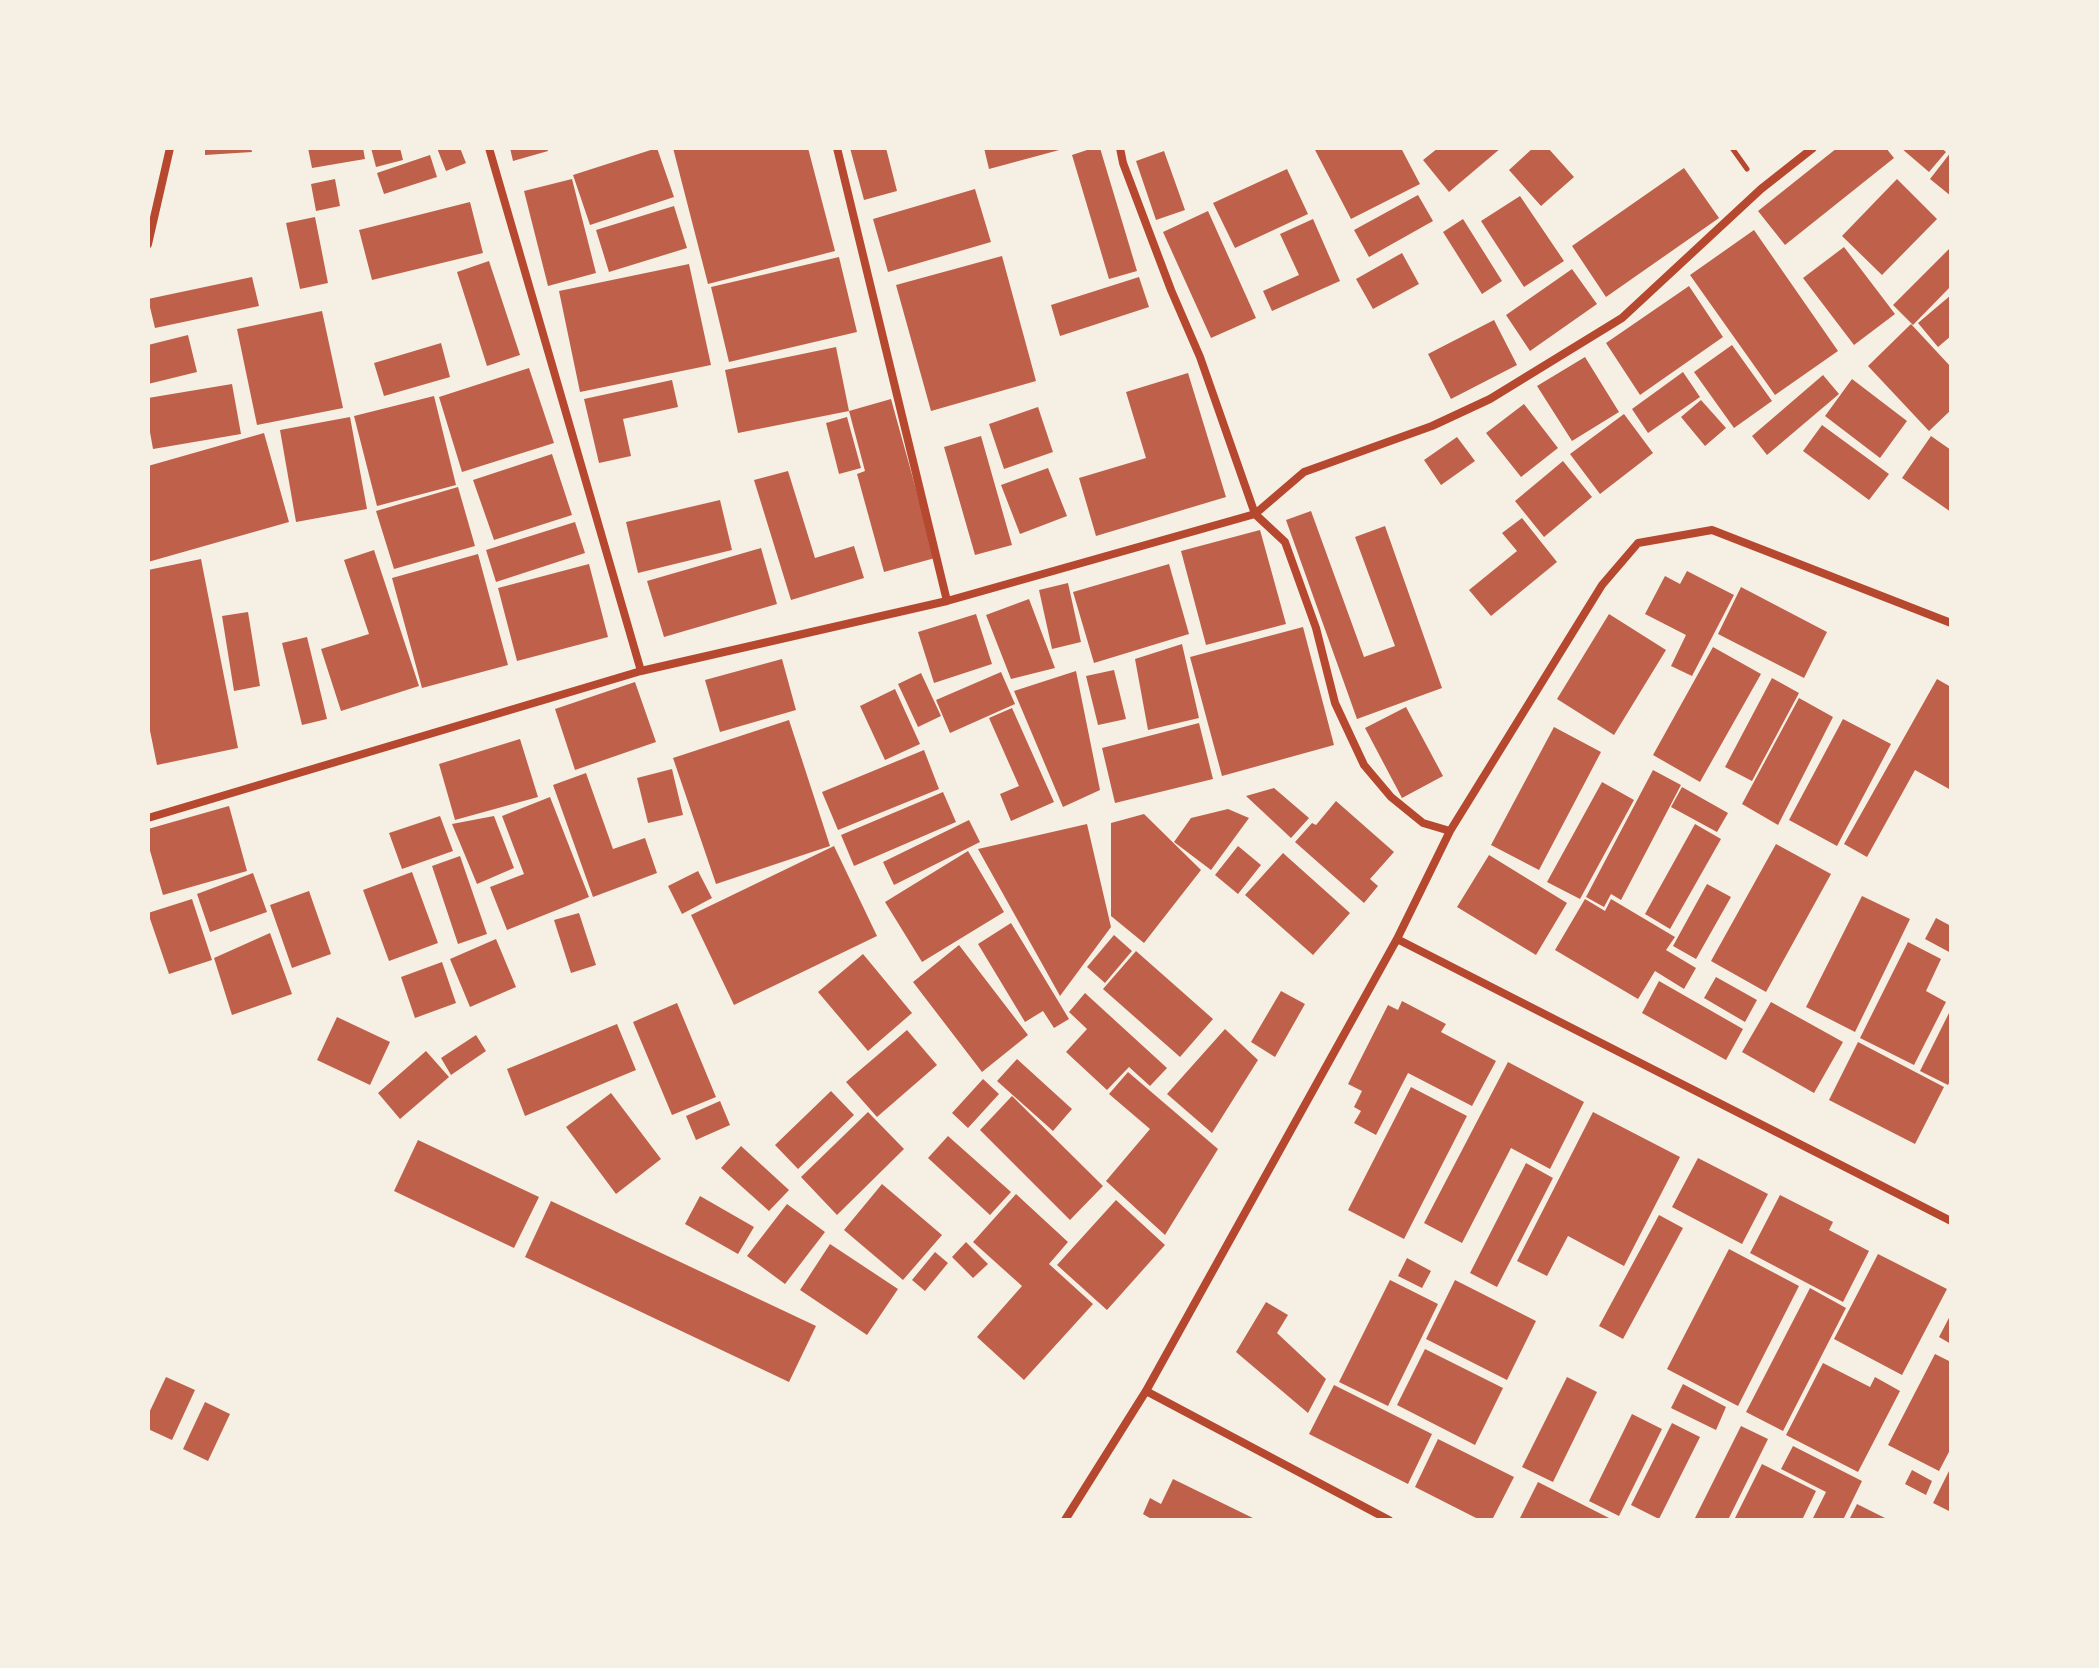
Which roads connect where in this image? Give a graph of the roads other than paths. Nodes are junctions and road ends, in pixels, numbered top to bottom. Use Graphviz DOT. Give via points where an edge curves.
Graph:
graph roads {
  1 [pos="170,148"];
  2 [pos="489,148"];
  3 [pos="837,148"];
  4 [pos="1120,148"];
  5 [pos="1813,148"];
  6 [pos="148,244"];
  7 [pos="1255,514"];
  8 [pos="947,601"];
  9 [pos="1951,623"];
  10 [pos="641,671"];
  11 [pos="148,818"];
  12 [pos="1450,831"];
  13 [pos="1397,939"];
  14 [pos="1951,1221"];
  15 [pos="1146,1391"];
  16 [pos="1065,1520"];
  17 [pos="1389,1520"];
  1 -- 6 [label="street"];
  2 -- 10 [label="street"];
  3 -- 8 [label="street"];
  4 -- 7 [label="street"];
  5 -- 7 [label="street" via="1622,318 1490,399 1304,472"];
  7 -- 8 [label="street"];
  7 -- 12 [label="street" via="1285,542 1316,628 1335,703 1364,765 1423,823"];
  8 -- 10 [label="street"];
  9 -- 12 [label="street" via="1712,530 1638,543 1602,585"];
  10 -- 11 [label="street"];
  12 -- 13 [label="street"];
  13 -- 14 [label="street"];
  13 -- 15 [label="street"];
  15 -- 16 [label="street"];
  15 -- 17 [label="street"];
}
